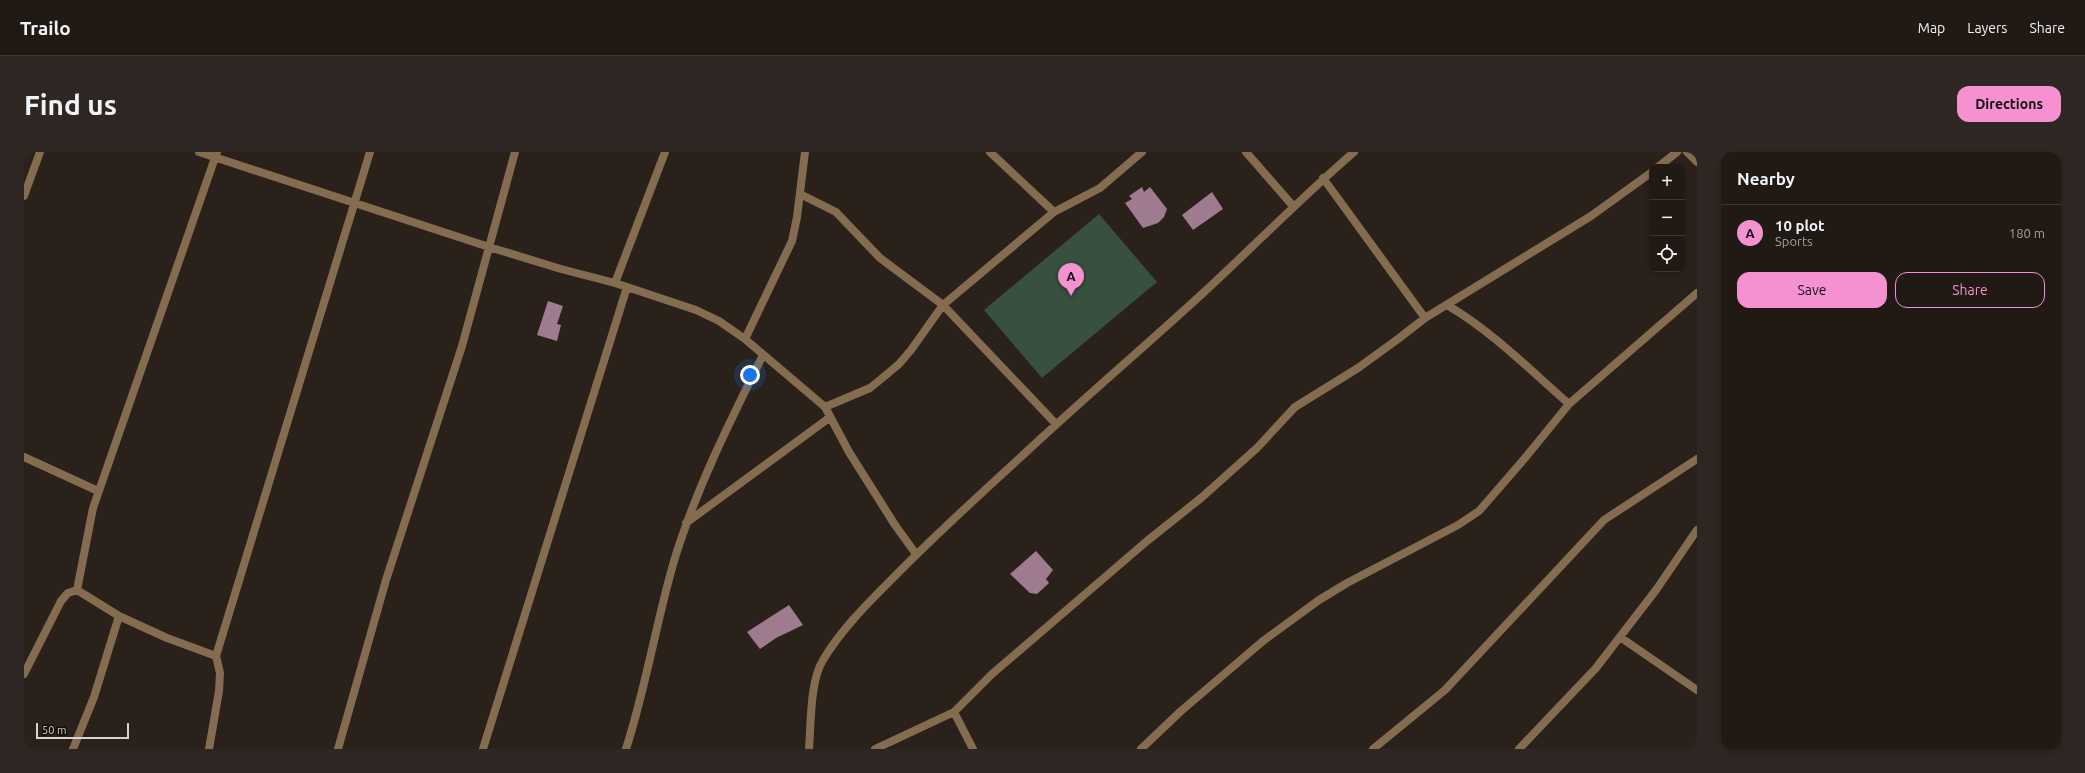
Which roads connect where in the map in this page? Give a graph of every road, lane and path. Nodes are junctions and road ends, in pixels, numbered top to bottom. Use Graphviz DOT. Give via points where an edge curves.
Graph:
graph roads {
  1 [pos="40,152"];
  2 [pos="199,152"];
  3 [pos="370,152"];
  4 [pos="515,152"];
  5 [pos="665,152"];
  6 [pos="805,152"];
  7 [pos="990,152"];
  8 [pos="1142,152"];
  9 [pos="1246,152"];
  10 [pos="1354,152"];
  11 [pos="1677,152"];
  12 [pos="1687,152"];
  13 [pos="216,155"];
  14 [pos="1697,162"];
  15 [pos="1662,164"];
  16 [pos="1649,174"];
  17 [pos="1323,178"];
  18 [pos="800,194"];
  19 [pos="24,196"];
  20 [pos="354,204"];
  21 [pos="1293,206"];
  22 [pos="1054,212"];
  23 [pos="489,247"];
  24 [pos="615,283"];
  25 [pos="627,287"];
  26 [pos="1697,293"];
  27 [pos="943,305"];
  28 [pos="1447,305"];
  29 [pos="1425,318"];
  30 [pos="745,339"];
  31 [pos="763,355"];
  32 [pos="1568,404"];
  33 [pos="825,407"];
  34 [pos="829,418"];
  35 [pos="1056,424"];
  36 [pos="24,457"];
  37 [pos="1697,459"];
  38 [pos="98,491"];
  39 [pos="686,523"];
  40 [pos="1697,530"];
  41 [pos="916,554"];
  42 [pos="77,590"];
  43 [pos="119,616"];
  44 [pos="1620,637"];
  45 [pos="216,656"];
  46 [pos="24,674"];
  47 [pos="1697,690"];
  48 [pos="954,712"];
  49 [pos="73,749"];
  50 [pos="209,749"];
  51 [pos="338,749"];
  52 [pos="483,749"];
  53 [pos="626,749"];
  54 [pos="809,749"];
  55 [pos="875,749"];
  56 [pos="973,749"];
  57 [pos="1141,749"];
  58 [pos="1373,749"];
  59 [pos="1519,749"];
  1 -- 19 [label="street"];
  2 -- 13 [label="street"];
  3 -- 20 [label="street"];
  4 -- 23 [label="street"];
  5 -- 24 [label="street"];
  6 -- 18 [label="street"];
  7 -- 22 [label="street"];
  8 -- 22 [label="street" via="1100,188"];
  9 -- 21 [label="street"];
  10 -- 17 [label="street"];
  11 -- 15 [label="street"];
  12 -- 14 [label="street"];
  13 -- 20 [label="street"];
  13 -- 38 [label="street"];
  16 -- 28 [label="street" via="1591,216"];
  17 -- 21 [label="street"];
  17 -- 29 [label="street"];
  18 -- 27 [label="street" via="836,212 880,258"];
  18 -- 30 [label="street" via="792,241"];
  20 -- 23 [label="street"];
  20 -- 45 [label="street"];
  21 -- 35 [label="street" via="1189,305"];
  22 -- 27 [label="street"];
  23 -- 24 [label="street"];
  23 -- 51 [label="street" via="462,346 386,580"];
  24 -- 25 [label="street"];
  25 -- 30 [label="street" via="696,310 719,321"];
  25 -- 52 [label="street"];
  26 -- 32 [label="street"];
  27 -- 33 [label="street" via="899,364 870,388"];
  27 -- 35 [label="street"];
  28 -- 29 [label="street"];
  28 -- 32 [label="street" via="1495,337"];
  29 -- 48 [label="street" via="1358,368 1295,407 1257,448 1218,483 992,674"];
  30 -- 31 [label="street"];
  31 -- 33 [label="street"];
  31 -- 39 [label="street"];
  32 -- 57 [label="street" via="1526,458 1479,511 1458,525 1319,600 1263,641"];
  33 -- 34 [label="street"];
  34 -- 39 [label="street"];
  34 -- 41 [label="street" via="878,499"];
  35 -- 41 [label="street"];
  36 -- 38 [label="street"];
  37 -- 58 [label="street" via="1604,520 1445,690"];
  38 -- 42 [label="street" via="88,525"];
  39 -- 53 [label="street" via="674,562 638,713"];
  40 -- 44 [label="street"];
  41 -- 54 [label="street" via="866,606 823,660 814,686"];
  42 -- 43 [label="street"];
  42 -- 46 [label="street" via="68,593 61,601"];
  43 -- 45 [label="street" via="167,638"];
  43 -- 49 [label="street" via="94,697"];
  44 -- 47 [label="street"];
  44 -- 59 [label="street" via="1596,668"];
  45 -- 50 [label="street" via="220,673 219,691"];
  48 -- 55 [label="street"];
  48 -- 56 [label="street"];
}
